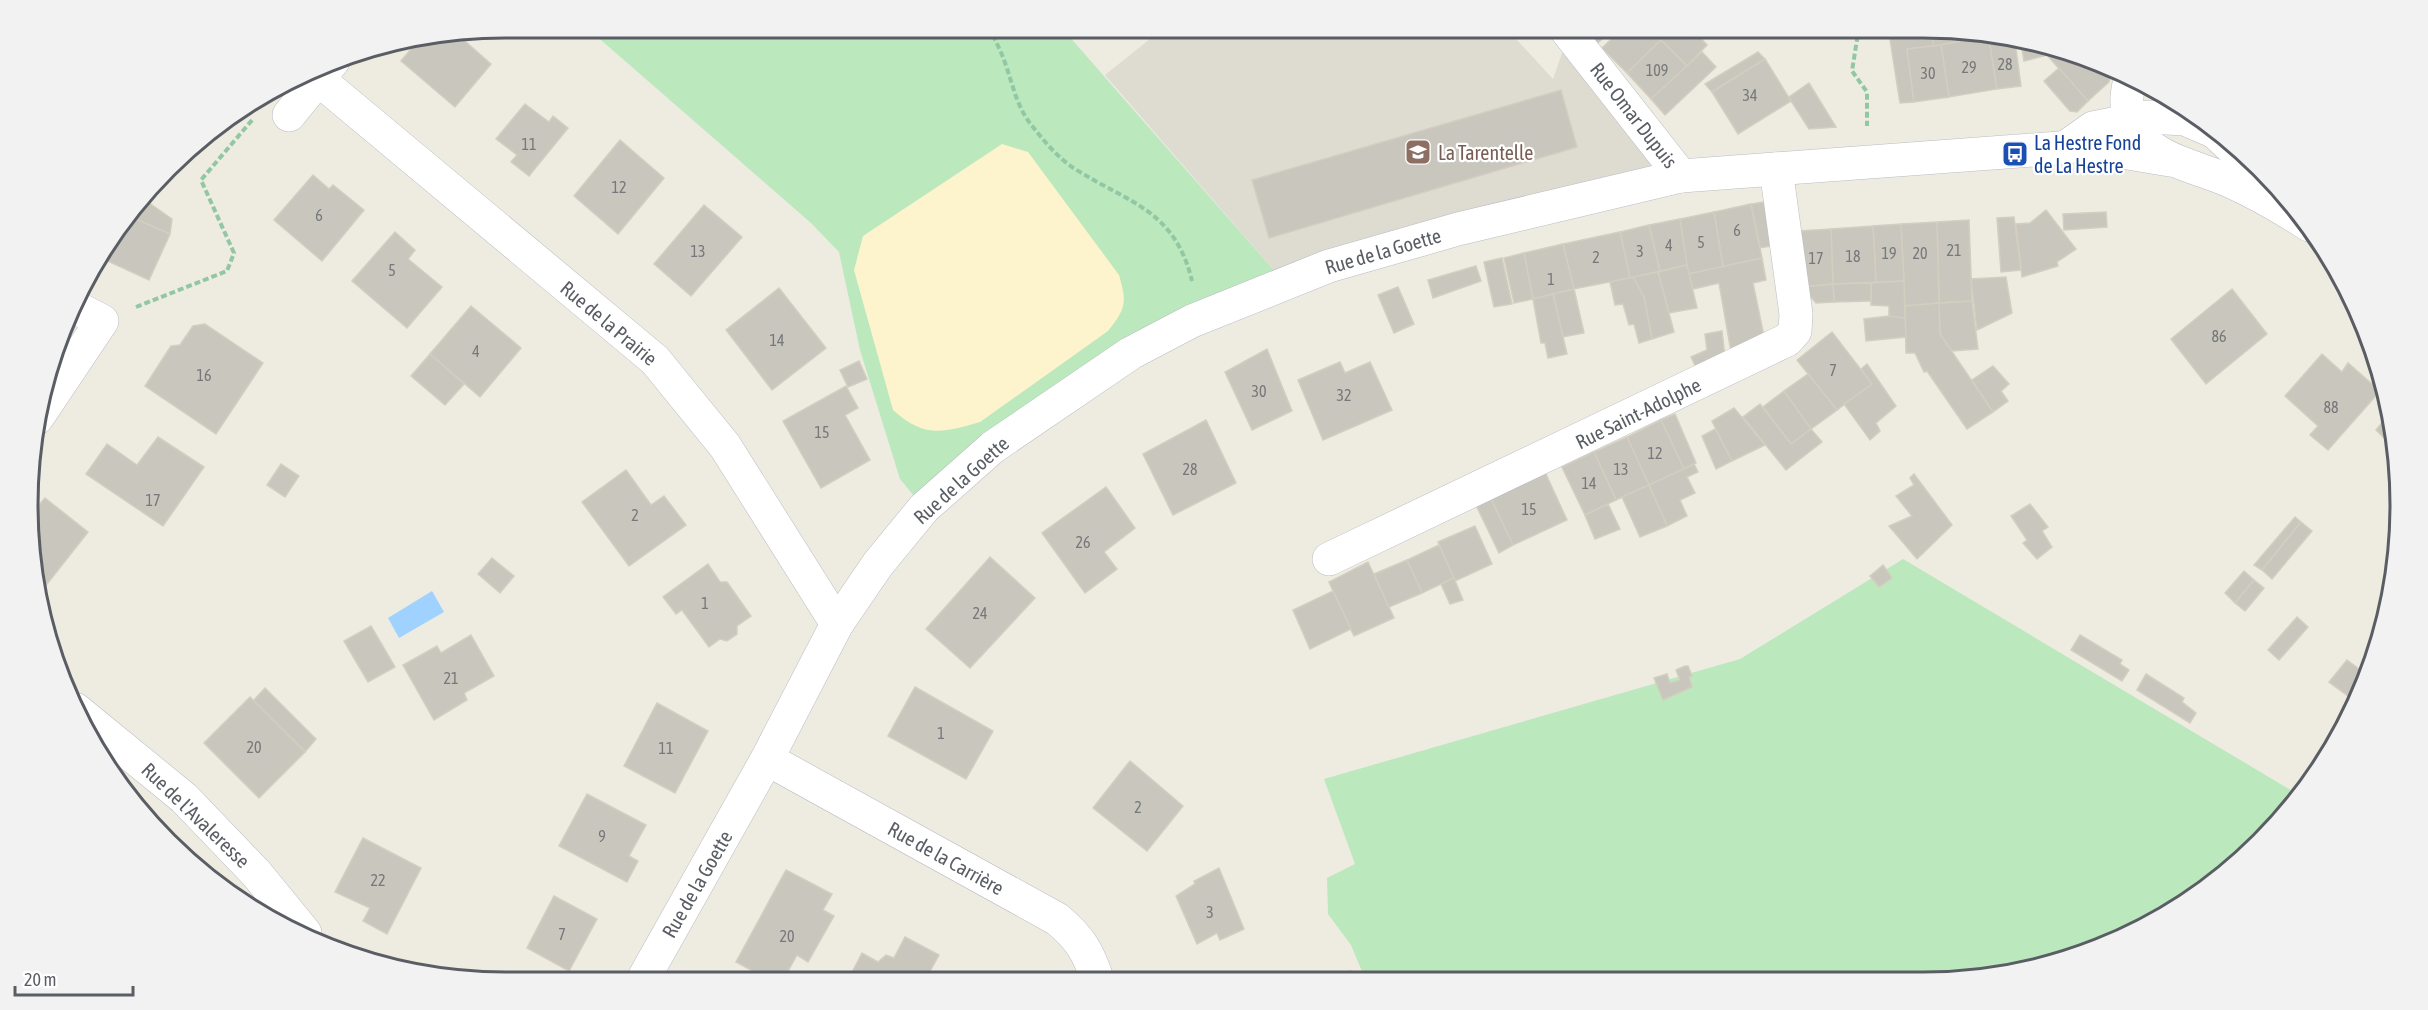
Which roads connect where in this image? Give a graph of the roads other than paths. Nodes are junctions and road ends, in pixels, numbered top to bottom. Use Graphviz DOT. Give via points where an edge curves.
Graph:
graph roads {
  1 [pos="1573,38"];
  2 [pos="328,72"];
  3 [pos="321,76"];
  4 [pos="289,115"];
  5 [pos="2141,118"];
  6 [pos="2186,118"];
  7 [pos="2103,139"];
  8 [pos="1776,169"];
  9 [pos="1681,176"];
  10 [pos="2287,212"];
  11 [pos="80,310"];
  12 [pos="49,400"];
  13 [pos="1329,559"];
  14 [pos="837,624"];
  15 [pos="91,722"];
  16 [pos="767,759"];
  17 [pos="297,924"];
  18 [pos="647,972"];
  19 [pos="1095,972"];
  1 -- 9 [label="street, Rue Omar Dupuis"];
  2 -- 14 [label="street, Rue de la Prairie" via="655,360 725,446"];
  3 -- 4 [label="street"];
  5 -- 6 [label="street"];
  5 -- 7 [label="street"];
  5 -- 7 [label="street"];
  5 -- 10 [label="street"];
  7 -- 8 [label="street" via="2061,150"];
  8 -- 9 [label="street"];
  8 -- 13 [label="street, Rue Saint-Adolphe" via="1796,314 1795,331 1787,340"];
  9 -- 14 [label="street, Rue de la Goette" via="1329,266 1192,321 1131,353 993,447 924,508 878,564"];
  11 -- 12 [label="street" via="102,321"];
  14 -- 16 [label="street, Rue de la Goette"];
  15 -- 17 [label="street, Rue de l'Avaleresse" via="184,798 256,873"];
  16 -- 18 [label="street, Rue de la Goette"];
  16 -- 19 [label="street, Rue de la Carrière" via="1057,919 1089,954"];
}
